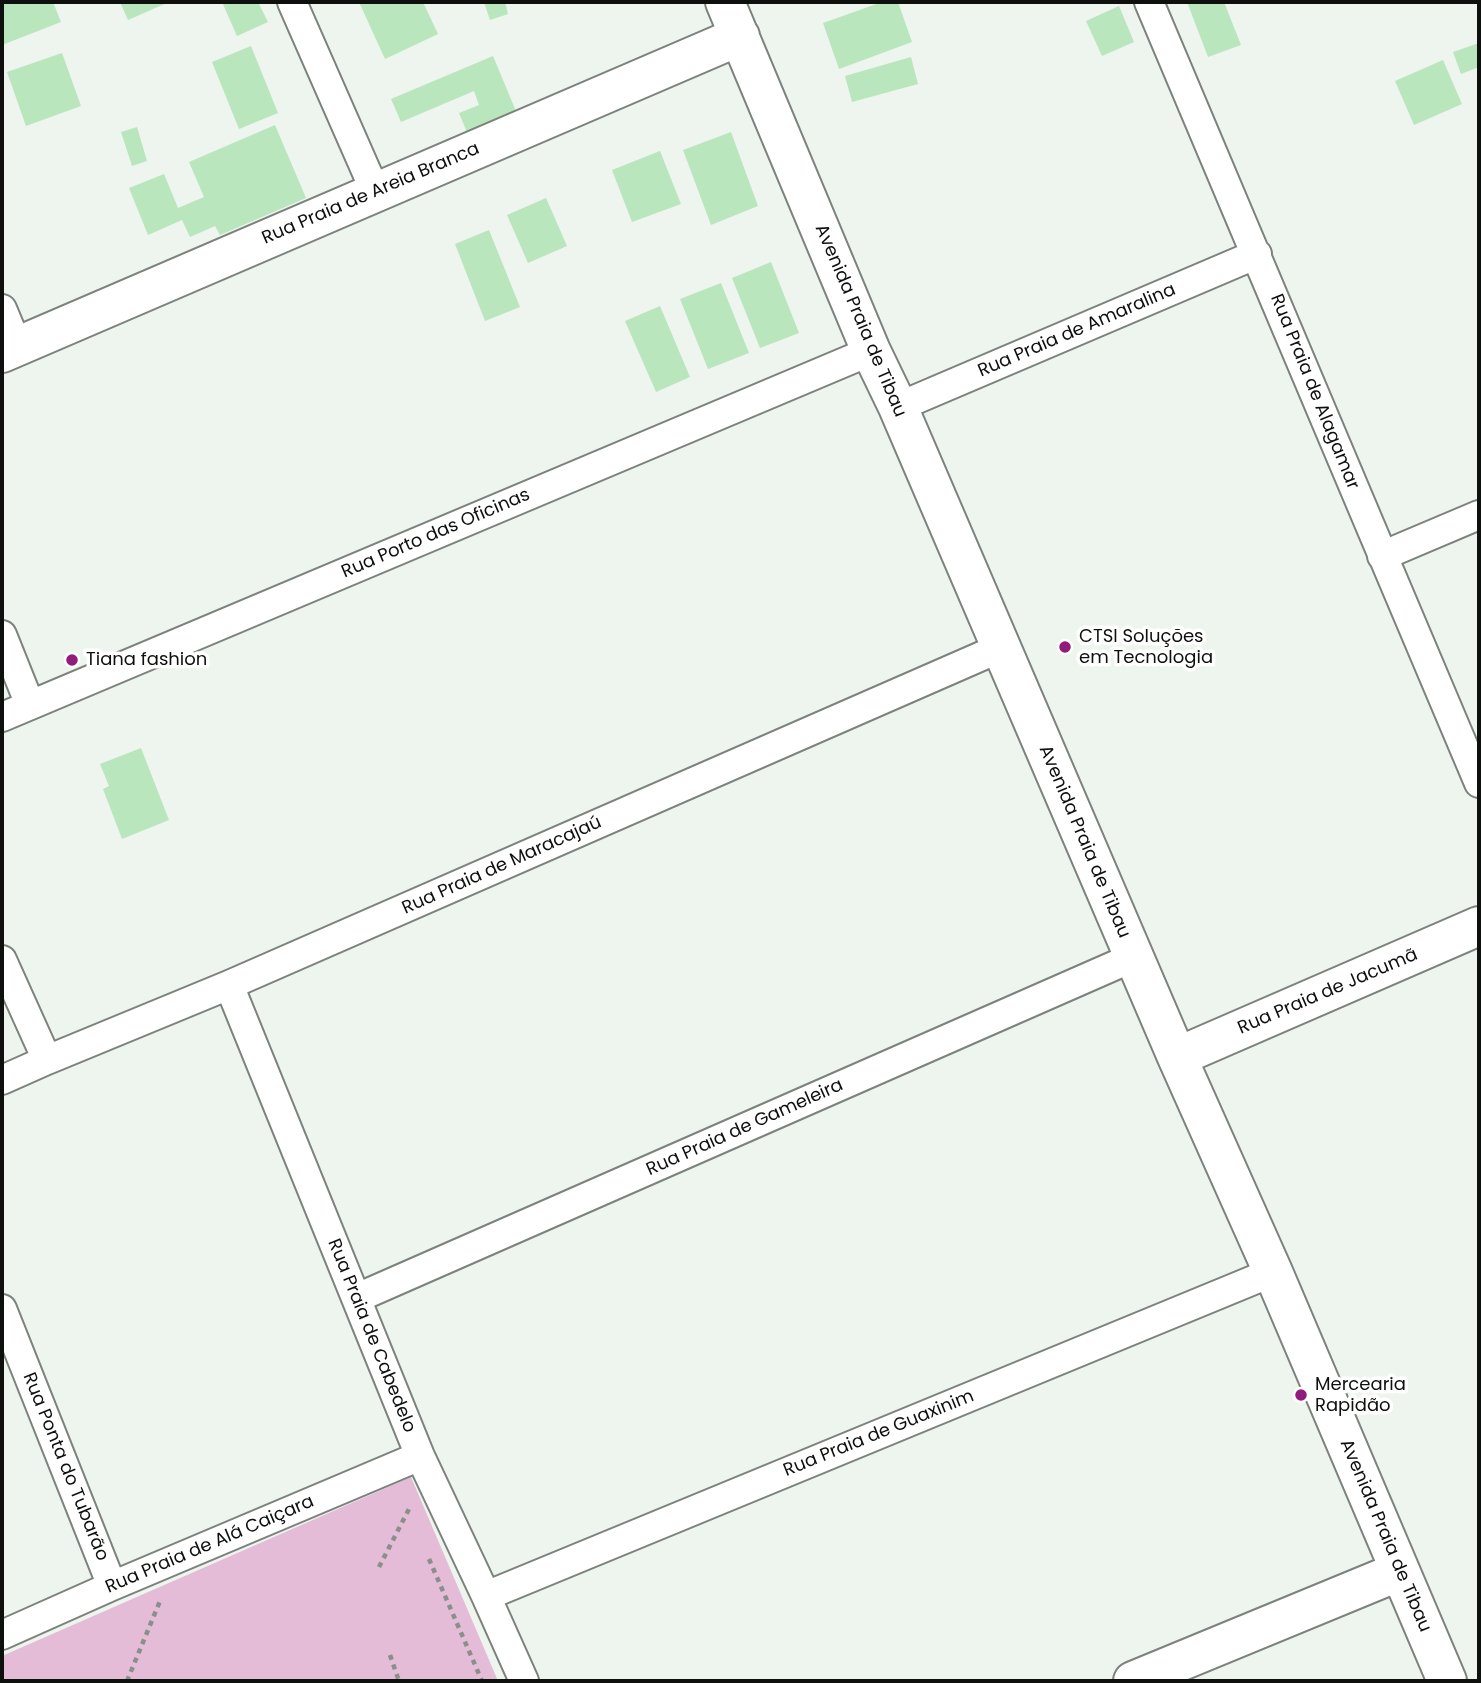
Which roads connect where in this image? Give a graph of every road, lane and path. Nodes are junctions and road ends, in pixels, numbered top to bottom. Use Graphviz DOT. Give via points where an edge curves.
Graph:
graph roads {
  1 [pos="292,2"];
  2 [pos="1149,2"];
  3 [pos="732,19"];
  4 [pos="375,191"];
  5 [pos="1257,254"];
  6 [pos="2,309"];
  7 [pos="10,349"];
  8 [pos="871,351"];
  9 [pos="898,407"];
  10 [pos="1479,514"];
  11 [pos="1382,556"];
  12 [pos="2,635"];
  13 [pos="1000,648"];
  14 [pos="30,705"];
  15 [pos="2,717"];
  16 [pos="1479,783"];
  17 [pos="1479,926"];
  18 [pos="1134,957"];
  19 [pos="2,960"];
  20 [pos="229,985"];
  21 [pos="1177,1057"];
  22 [pos="47,1060"];
  23 [pos="2,1080"];
  24 [pos="1273,1272"];
  25 [pos="357,1298"];
  26 [pos="2,1309"];
  27 [pos="420,1456"];
  28 [pos="438,1494"];
  29 [pos="404,1500"];
  30 [pos="408,1509"];
  31 [pos="414,1521"];
  32 [pos="429,1558"];
  33 [pos="379,1567"];
  34 [pos="1400,1571"];
  35 [pos="112,1586"];
  36 [pos="486,1595"];
  37 [pos="161,1597"];
  38 [pos="2,1635"];
  39 [pos="390,1655"];
  40 [pos="127,1681"];
  41 [pos="399,1681"];
  42 [pos="482,1681"];
  43 [pos="524,1681"];
  44 [pos="1133,1681"];
  45 [pos="1447,1681"];
  1 -- 4 [label="street"];
  2 -- 5 [label="street, Rua Praia de Alagamar"];
  3 -- 4 [label="main road, Rua Praia de Areia Branca"];
  3 -- 8 [label="main road, Avenida Praia de Tibau"];
  4 -- 7 [label="main road, Rua Praia de Areia Branca"];
  5 -- 9 [label="street, Rua Praia de Amaralina"];
  5 -- 11 [label="street, Rua Praia de Alagamar"];
  6 -- 7 [label="street"];
  8 -- 9 [label="main road, Avenida Praia de Tibau"];
  8 -- 14 [label="street, Rua Porto das Oficinas"];
  9 -- 13 [label="main road, Avenida Praia de Tibau"];
  10 -- 11 [label="street"];
  11 -- 16 [label="street, Rua Praia de Alagamar"];
  12 -- 14 [label="street"];
  13 -- 18 [label="main road, Avenida Praia de Tibau"];
  13 -- 20 [label="street, Rua Praia de Maracajaú"];
  14 -- 15 [label="street, Rua Porto das Oficinas"];
  17 -- 21 [label="main road, Rua Praia de Jacumã"];
  18 -- 21 [label="main road, Avenida Praia de Tibau"];
  18 -- 25 [label="street, Rua Praia de Gameleira"];
  19 -- 22 [label="street"];
  20 -- 22 [label="street, Rua Praia de Maracajaú"];
  20 -- 25 [label="street, Rua Praia de Cabedelo"];
  21 -- 24 [label="main road, Avenida Praia de Tibau"];
  22 -- 23 [label="street, Rua Praia de Maracajaú"];
  24 -- 34 [label="main road, Avenida Praia de Tibau"];
  24 -- 36 [label="street, Rua Praia de Guaxinim"];
  25 -- 27 [label="street, Rua Praia de Cabedelo"];
  26 -- 35 [label="street, Rua Ponta do Tubarão"];
  27 -- 28 [label="street, Rua Praia de Cabedelo"];
  27 -- 35 [label="street, Rua Praia de Alá Caiçara"];
  28 -- 30 [label="path"];
  28 -- 36 [label="street, Rua Praia de Cabedelo"];
  29 -- 30 [label="path"];
  30 -- 31 [label="path"];
  30 -- 33 [label="path"];
  32 -- 42 [label="path"];
  34 -- 44 [label="main road"];
  34 -- 45 [label="main road, Avenida Praia de Tibau"];
  35 -- 38 [label="street, Rua Praia de Alá Caiçara"];
  36 -- 43 [label="street, Rua Praia de Cabedelo"];
  37 -- 40 [label="path"];
  39 -- 41 [label="path"];
}
